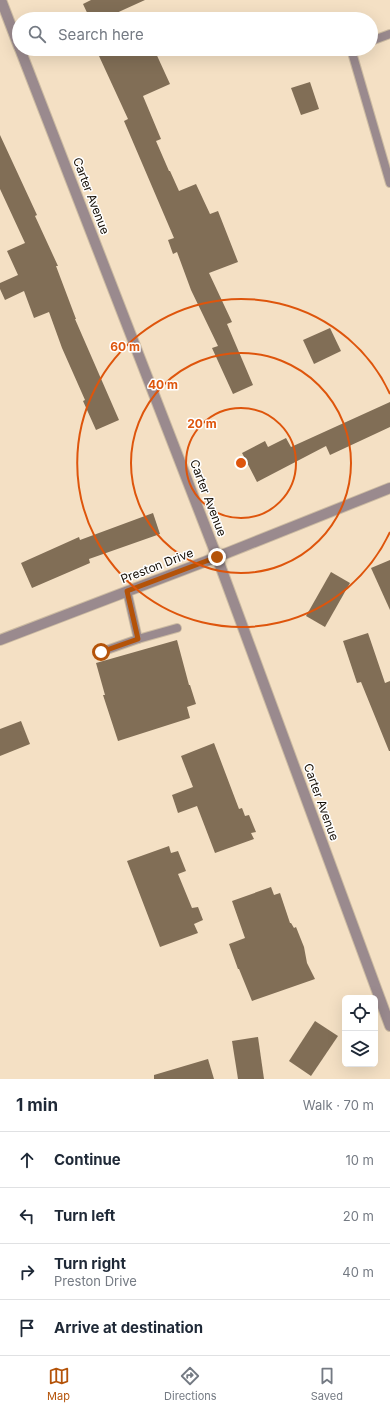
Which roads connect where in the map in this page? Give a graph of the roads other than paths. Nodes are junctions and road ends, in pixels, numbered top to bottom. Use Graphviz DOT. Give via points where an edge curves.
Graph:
graph roads {
  1 [pos="1,0"];
  2 [pos="12,29"];
  3 [pos="390,34"];
  4 [pos="378,38"];
  5 [pos="22,56"];
  6 [pos="352,56"];
  7 [pos="390,183"];
  8 [pos="390,488"];
  9 [pos="217,557"];
  10 [pos="127,591"];
  11 [pos="177,628"];
  12 [pos="138,639"];
  13 [pos="0,640"];
  14 [pos="101,652"];
  15 [pos="390,1026"];
  1 -- 2 [label="street, Carter Avenue"];
  3 -- 4 [label="lane"];
  5 -- 9 [label="street, Carter Avenue"];
  6 -- 7 [label="lane"];
  8 -- 9 [label="street, Preston Drive"];
  9 -- 10 [label="street, Preston Drive"];
  9 -- 15 [label="street, Carter Avenue"];
  10 -- 12 [label="lane"];
  10 -- 13 [label="street, Preston Drive"];
  11 -- 12 [label="lane"];
  12 -- 14 [label="lane"];
}
